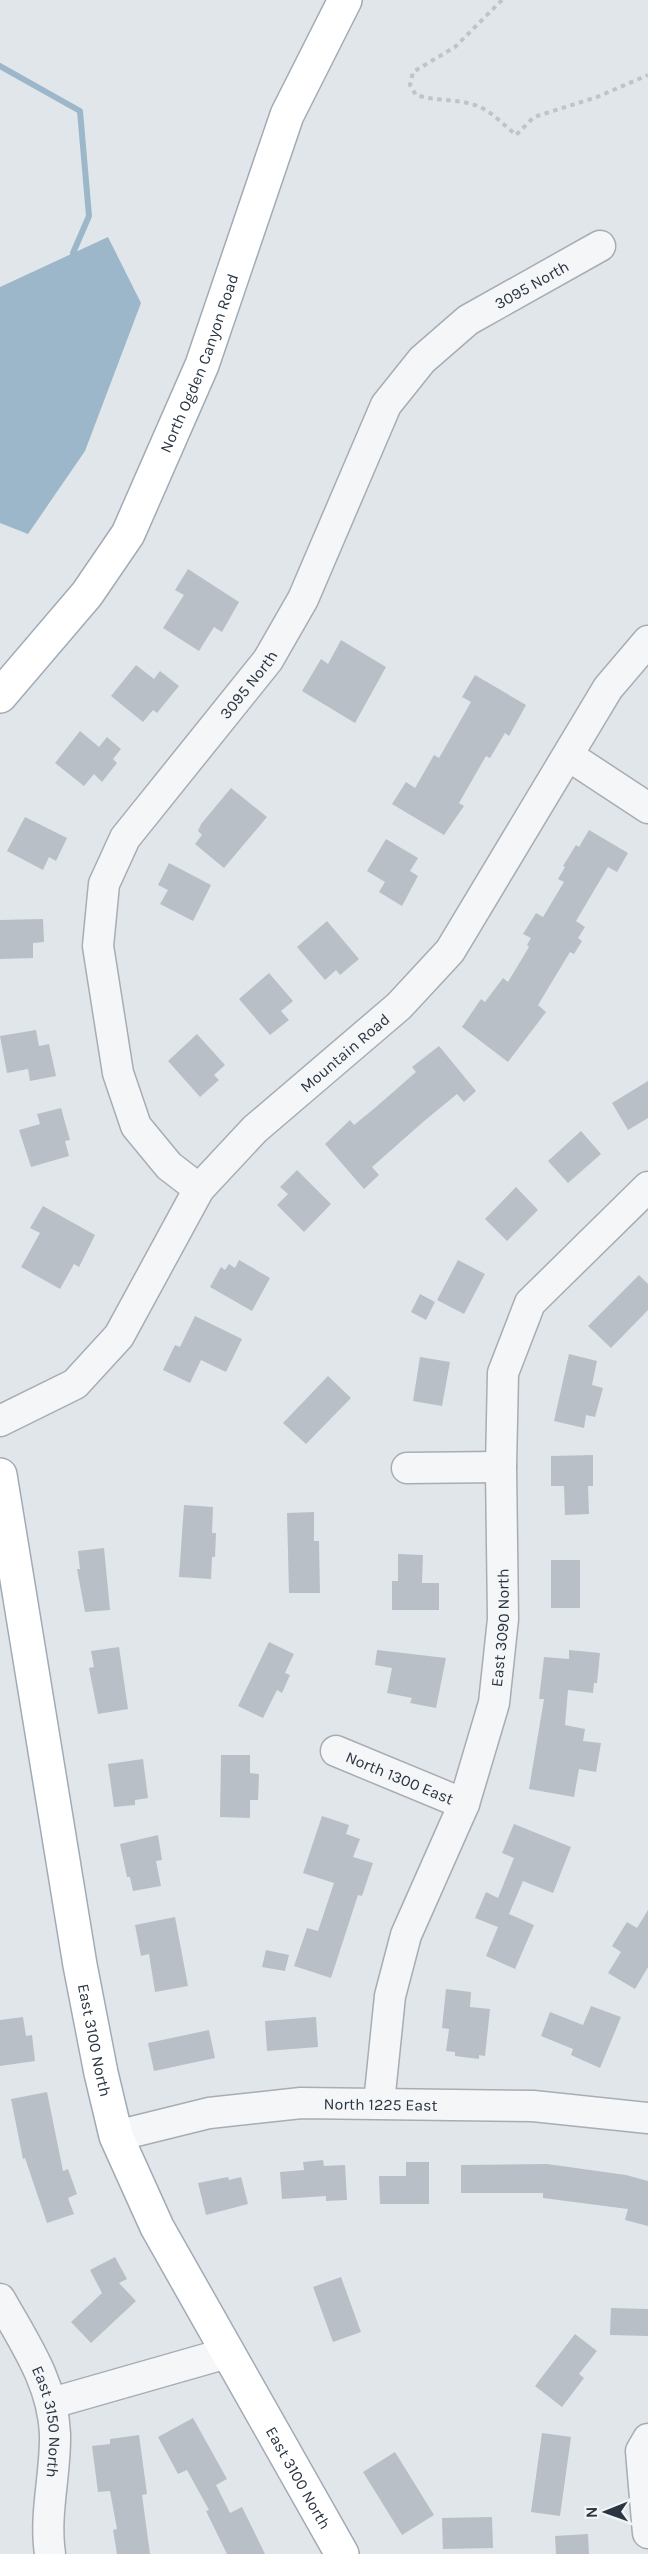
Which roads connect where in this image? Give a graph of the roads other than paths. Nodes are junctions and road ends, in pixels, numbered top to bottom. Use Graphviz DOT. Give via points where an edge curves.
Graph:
graph roads {
  1 [pos="345,0"];
  2 [pos="600,246"];
  3 [pos="648,641"];
  4 [pos="0,696"];
  5 [pos="569,756"];
  6 [pos="648,808"];
  7 [pos="648,1187"];
  8 [pos="199,1189"];
  9 [pos="0,1421"];
  10 [pos="501,1467"];
  11 [pos="407,1468"];
  12 [pos="0,1475"];
  13 [pos="336,1751"];
  14 [pos="464,1804"];
  15 [pos="379,2103"];
  16 [pos="648,2118"];
  17 [pos="116,2136"];
  18 [pos="0,2299"];
  19 [pos="227,2353"];
  20 [pos="52,2403"];
  21 [pos="648,2439"];
  22 [pos="648,2533"];
  23 [pos="50,2554"];
  24 [pos="342,2554"];
  1 -- 4 [label="main road, North Ogden Canyon Road" via="287,115 202,365 128,534 87,594"];
  2 -- 8 [label="street, 3095 North" via="468,320 422,360 386,405 297,609 268,660 125,838 104,884 98,946 118,1073 136,1126 169,1166"];
  3 -- 5 [label="street, Mountain Road" via="608,688"];
  5 -- 6 [label="street"];
  5 -- 8 [label="street, Mountain Road" via="450,951 399,1006 255,1129"];
  7 -- 10 [label="street, East 3090 North" via="530,1303 503,1373"];
  8 -- 9 [label="street, Mountain Road" via="119,1336 75,1384"];
  10 -- 11 [label="street"];
  10 -- 14 [label="street, East 3090 North" via="503,1619 494,1703"];
  12 -- 17 [label="main road, East 3100 North" via="72,1921"];
  13 -- 14 [label="street, North 1300 East"];
  14 -- 15 [label="street, East 3090 North" via="406,1935 390,1996"];
  15 -- 16 [label="street, North 1225 East" via="533,2106"];
  15 -- 17 [label="street, North 1225 East" via="301,2103 209,2113"];
  17 -- 19 [label="main road, East 3100 North" via="158,2226"];
  18 -- 20 [label="street, East 3150 North" via="40,2370"];
  19 -- 20 [label="street"];
  19 -- 24 [label="main road, East 3100 North"];
  20 -- 23 [label="street, East 3150 North" via="55,2436 48,2518"];
  21 -- 22 [label="street" via="641,2451"];
}
